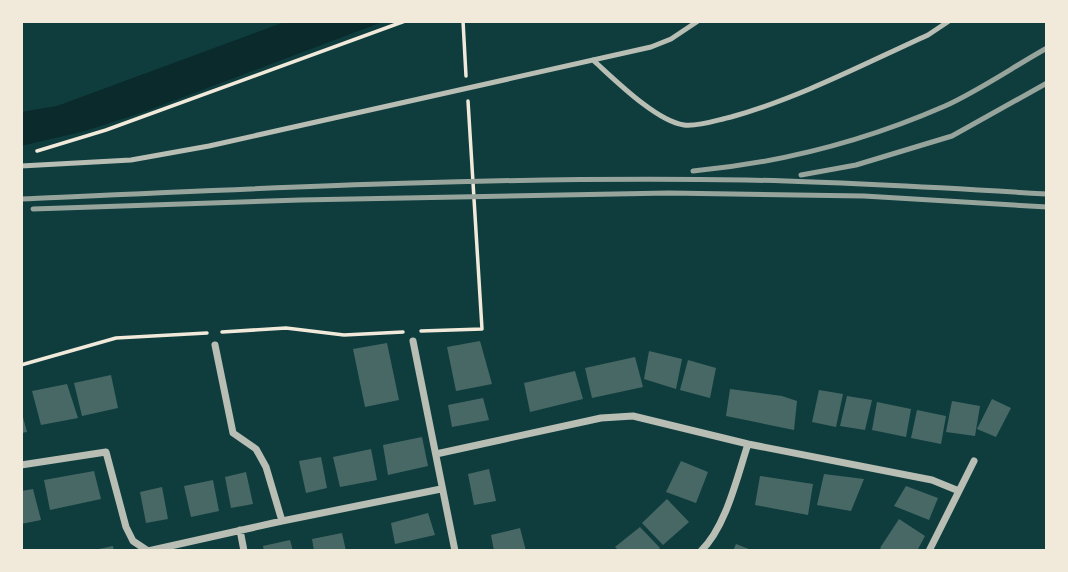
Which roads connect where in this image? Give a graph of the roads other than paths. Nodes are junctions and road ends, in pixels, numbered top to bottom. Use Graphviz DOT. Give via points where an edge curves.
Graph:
graph roads {
  1 [pos="698,21"];
  2 [pos="948,21"];
  3 [pos="593,60"];
  4 [pos="21,166"];
  5 [pos="413,341"];
  6 [pos="215,345"];
  7 [pos="748,444"];
  8 [pos="436,454"];
  9 [pos="974,461"];
  10 [pos="21,465"];
  11 [pos="441,489"];
  12 [pos="959,491"];
  13 [pos="282,520"];
  14 [pos="240,530"];
  15 [pos="148,551"];
  16 [pos="244,551"];
  17 [pos="455,551"];
  18 [pos="701,551"];
  19 [pos="929,551"];
  1 -- 3 [label="lane" via="651,47"];
  2 -- 3 [label="lane" via="763,108 683,125 638,100"];
  3 -- 4 [label="lane" via="209,146 131,160"];
  5 -- 8 [label="street"];
  6 -- 13 [label="street" via="233,433 256,449 267,467"];
  7 -- 8 [label="street" via="633,416 601,418"];
  7 -- 12 [label="street" via="932,480"];
  7 -- 18 [label="street" via="719,528"];
  8 -- 11 [label="street"];
  9 -- 12 [label="street"];
  10 -- 15 [label="street" via="106,452 126,527 133,541"];
  11 -- 13 [label="street"];
  11 -- 17 [label="street"];
  12 -- 19 [label="street"];
  13 -- 14 [label="street"];
  14 -- 15 [label="street"];
  14 -- 16 [label="street"];
}
